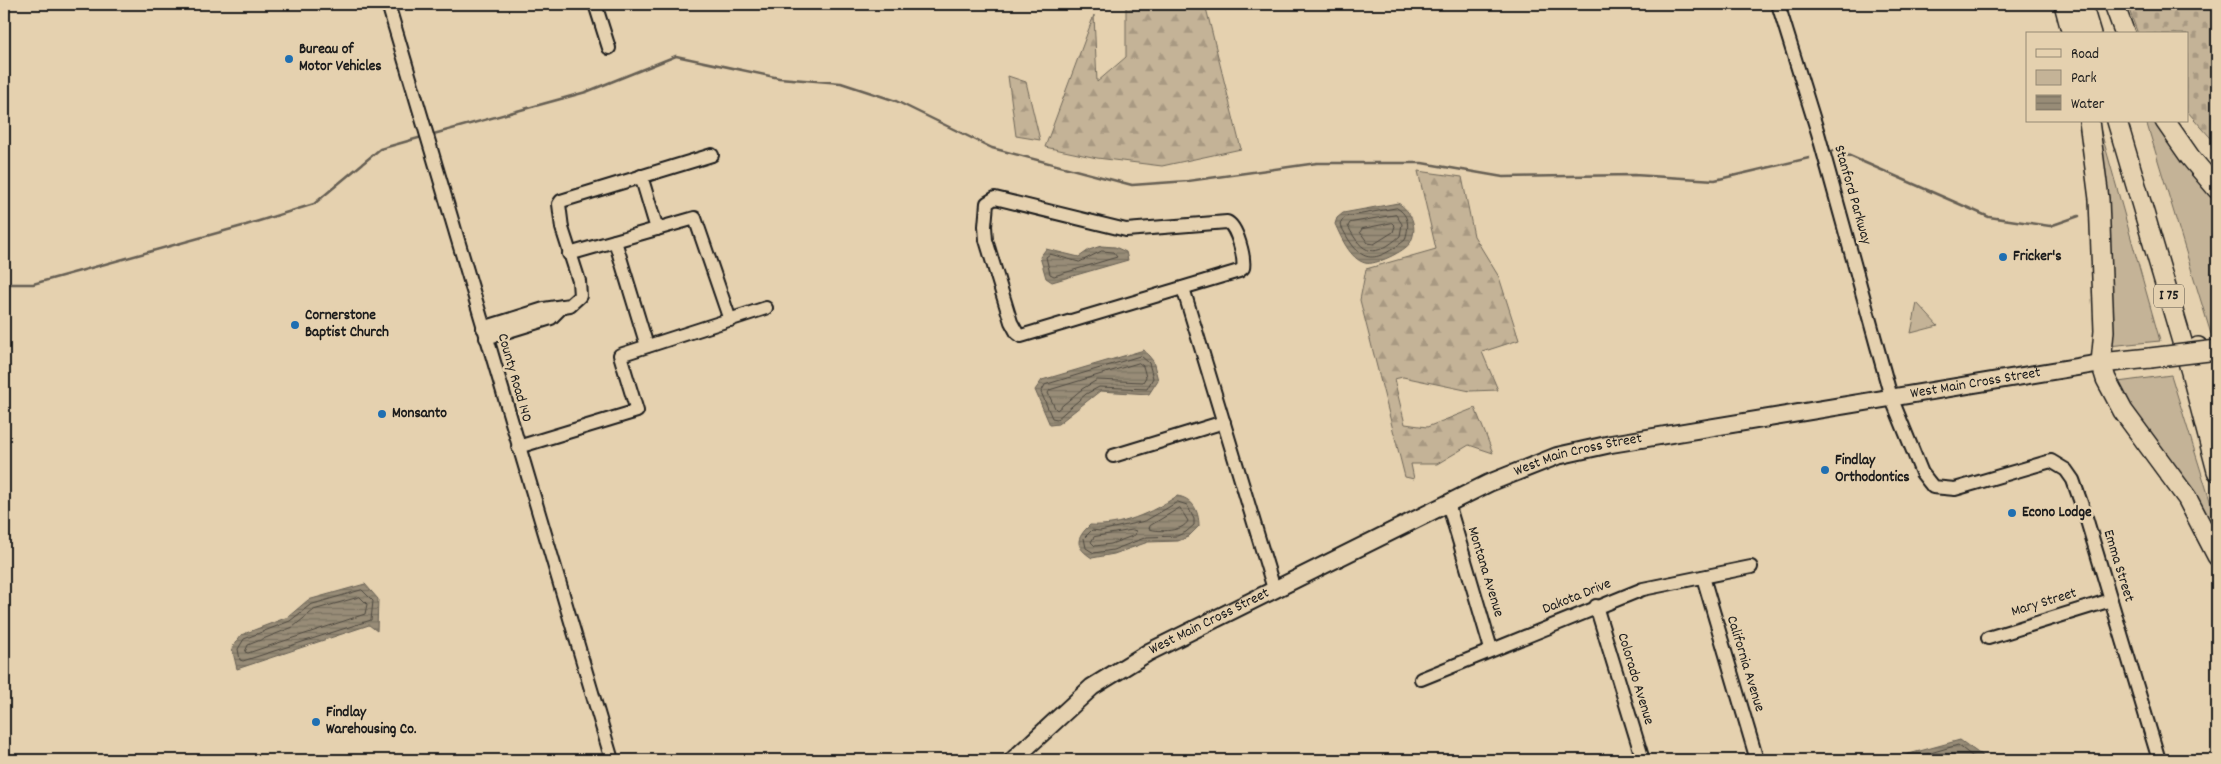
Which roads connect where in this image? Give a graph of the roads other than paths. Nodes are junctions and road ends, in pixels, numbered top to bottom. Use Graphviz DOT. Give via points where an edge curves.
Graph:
graph roads {
  1 [pos="389,4"];
  2 [pos="595,4"];
  3 [pos="1778,4"];
  4 [pos="2064,4"];
  5 [pos="2082,4"];
  6 [pos="2095,4"];
  7 [pos="2114,4"];
  8 [pos="2071,32"];
  9 [pos="2089,32"];
  10 [pos="2103,32"];
  11 [pos="2124,32"];
  12 [pos="609,48"];
  13 [pos="2088,122"];
  14 [pos="2117,122"];
  15 [pos="2130,122"];
  16 [pos="2166,122"];
  17 [pos="712,155"];
  18 [pos="641,176"];
  19 [pos="2217,189"];
  20 [pos="657,229"];
  21 [pos="615,241"];
  22 [pos="570,254"];
  23 [pos="1183,288"];
  24 [pos="766,308"];
  25 [pos="730,320"];
  26 [pos="485,333"];
  27 [pos="646,346"];
  28 [pos="2217,350"];
  29 [pos="2102,363"];
  30 [pos="1891,397"];
  31 [pos="2217,413"];
  32 [pos="1224,422"];
  33 [pos="518,447"];
  34 [pos="1113,456"];
  35 [pos="2217,471"];
  36 [pos="1448,503"];
  37 [pos="2217,556"];
  38 [pos="1751,567"];
  39 [pos="1703,577"];
  40 [pos="1274,589"];
  41 [pos="2111,600"];
  42 [pos="1596,606"];
  43 [pos="1988,638"];
  44 [pos="1491,649"];
  45 [pos="1421,679"];
  46 [pos="612,760"];
  47 [pos="1013,760"];
  48 [pos="1643,760"];
  49 [pos="1757,760"];
  50 [pos="2159,760"];
  1 -- 26 [label="street, County Road 140"];
  2 -- 12 [label="street"];
  3 -- 30 [label="street, Stanford Parkway"];
  4 -- 8 [label="highway"];
  5 -- 9 [label="highway"];
  6 -- 10 [label="highway"];
  7 -- 11 [label="highway"];
  13 -- 29 [label="highway" via="2099,199 2104,332"];
  14 -- 35 [label="highway, I 75"];
  15 -- 31 [label="highway, I 75"];
  16 -- 19 [label="highway" via="2190,158"];
  17 -- 18 [label="street"];
  18 -- 20 [label="street"];
  18 -- 22 [label="street" via="561,201 562,228"];
  20 -- 21 [label="street"];
  20 -- 25 [label="street" via="695,218"];
  21 -- 22 [label="street"];
  21 -- 27 [label="street"];
  22 -- 26 [label="street" via="580,296 551,318"];
  23 -- 23 [label="street" via="1243,268 1244,261 1232,224 1126,230 1010,201 994,198 987,203 986,240 1011,322 1021,336"];
  23 -- 32 [label="street"];
  24 -- 25 [label="street"];
  25 -- 27 [label="street"];
  26 -- 33 [label="street, County Road 140"];
  27 -- 33 [label="street" via="620,355 637,411"];
  28 -- 29 [label="highway, West Main Cross Street, bridge"];
  29 -- 30 [label="main road, West Main Cross Street"];
  29 -- 37 [label="highway" via="2118,403 2187,498"];
  30 -- 36 [label="main road, West Main Cross Street" via="1575,452 1522,468"];
  30 -- 41 [label="street, Emma Street" via="1922,473 1933,487 1956,489 2051,461 2066,470 2085,514"];
  32 -- 34 [label="street"];
  32 -- 40 [label="street"];
  33 -- 46 [label="street, County Road 140"];
  36 -- 40 [label="main road, West Main Cross Street"];
  36 -- 44 [label="street, Montana Avenue"];
  38 -- 39 [label="street, Dakota Drive"];
  39 -- 42 [label="street, Dakota Drive" via="1643,588"];
  39 -- 49 [label="street, California Avenue"];
  40 -- 47 [label="main road, West Main Cross Street" via="1149,652 1107,677 1073,703"];
  41 -- 43 [label="street, Mary Street"];
  41 -- 50 [label="street, Emma Street"];
  42 -- 44 [label="street, Dakota Drive"];
  42 -- 48 [label="street, Colorado Avenue"];
  44 -- 45 [label="street, Dakota Drive"];
}
